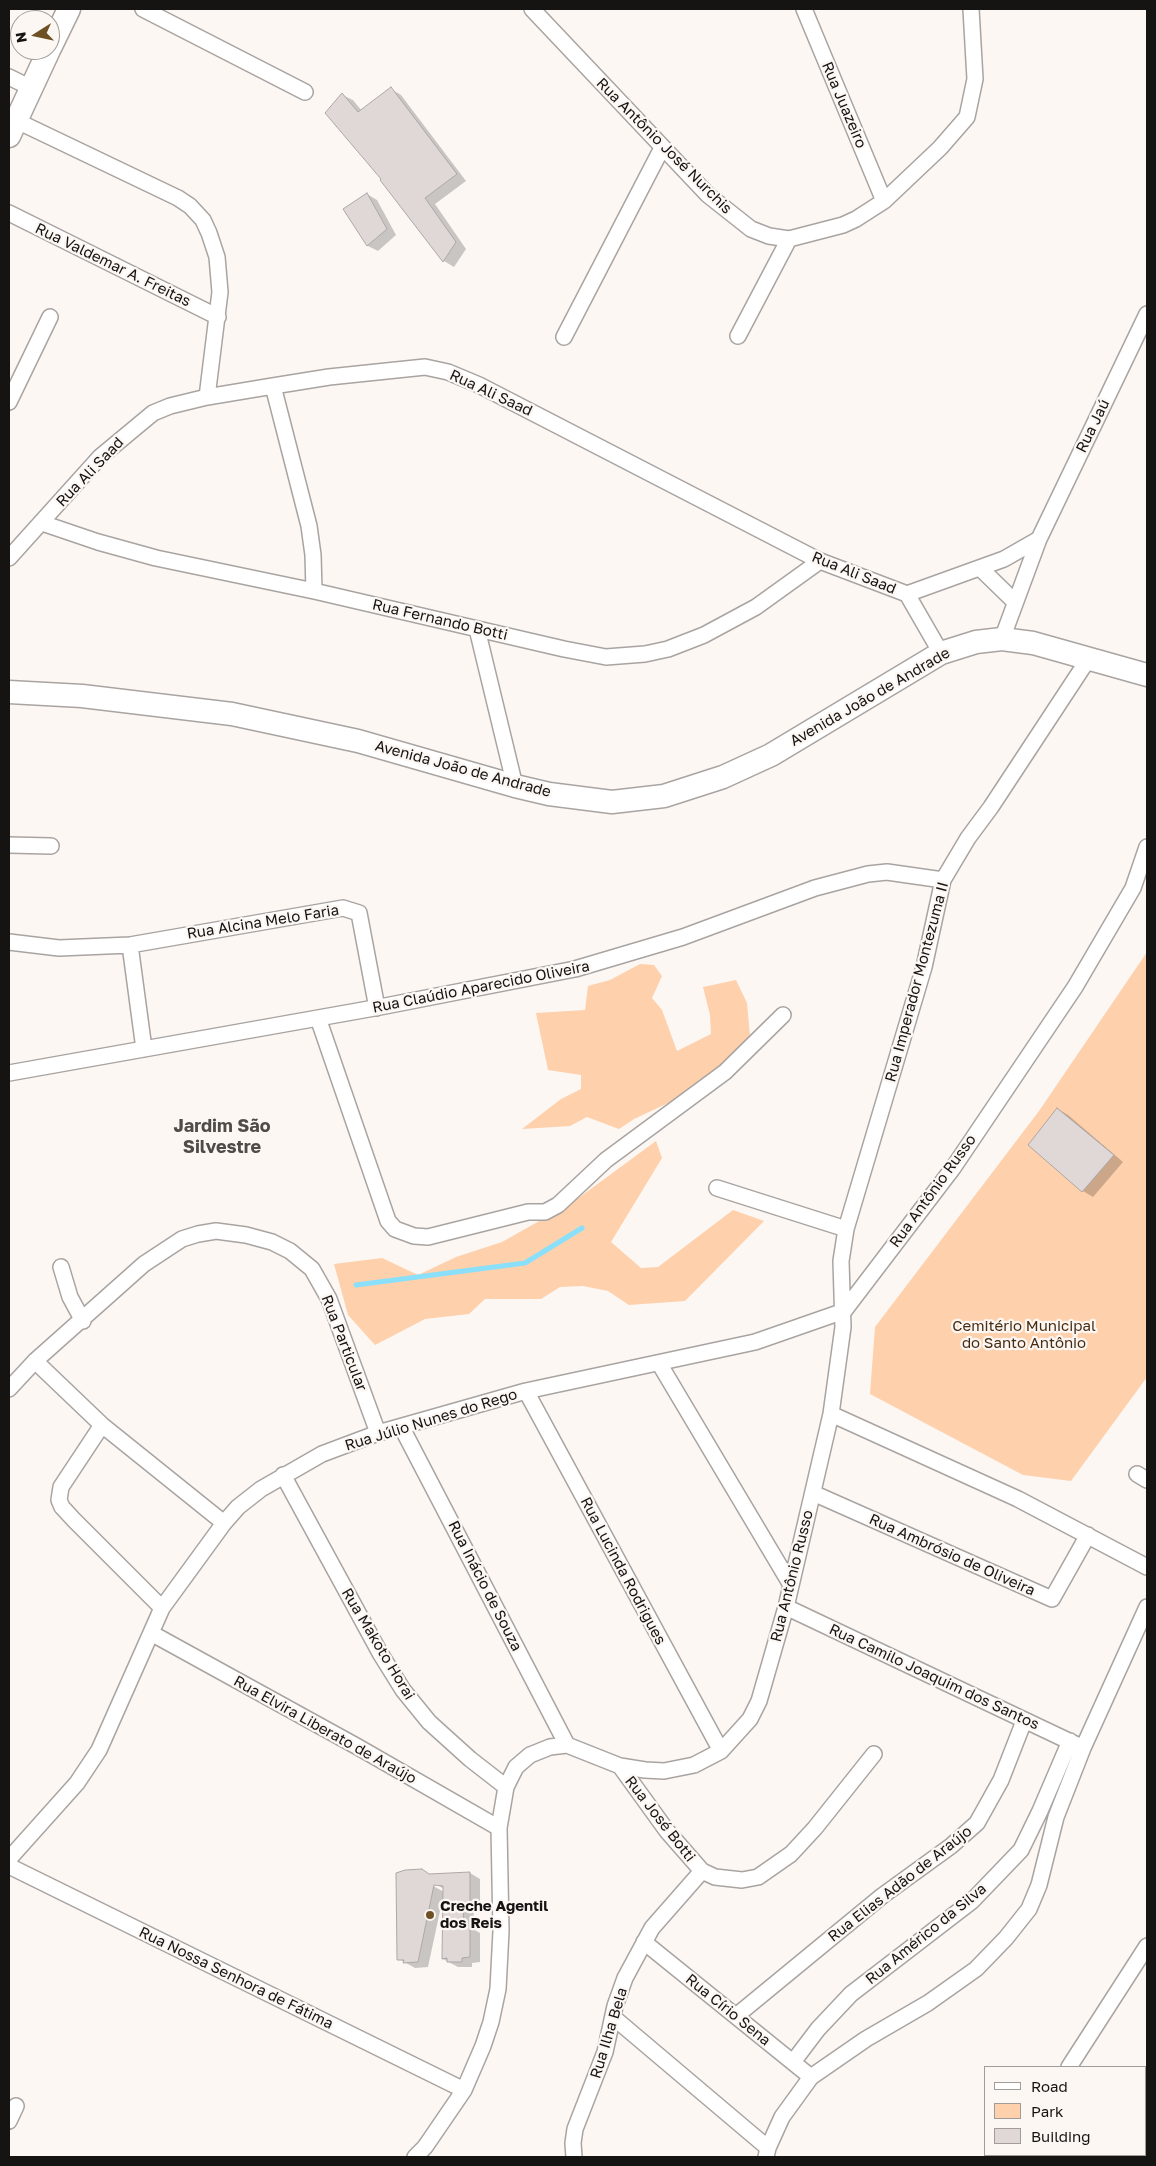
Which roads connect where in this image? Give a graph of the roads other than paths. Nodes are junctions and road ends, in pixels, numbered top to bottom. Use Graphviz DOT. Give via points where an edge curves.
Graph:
graph roads {
  1 [pos="69,9"];
  2 [pos="143,9"];
  3 [pos="532,9"];
  4 [pos="804,9"];
  5 [pos="972,9"];
  6 [pos="60,28"];
  7 [pos="45,60"];
  8 [pos="9,77"];
  9 [pos="31,88"];
  10 [pos="306,92"];
  11 [pos="13,128"];
  12 [pos="662,148"];
  13 [pos="884,201"];
  14 [pos="9,213"];
  15 [pos="789,238"];
  16 [pos="1147,314"];
  17 [pos="50,317"];
  18 [pos="218,317"];
  19 [pos="738,336"];
  20 [pos="564,337"];
  21 [pos="273,386"];
  22 [pos="207,397"];
  23 [pos="9,402"];
  24 [pos="42,522"];
  25 [pos="1039,539"];
  26 [pos="9,558"];
  27 [pos="820,561"];
  28 [pos="980,568"];
  29 [pos="314,591"];
  30 [pos="907,594"];
  31 [pos="1015,602"];
  32 [pos="477,629"];
  33 [pos="1002,640"];
  34 [pos="941,653"];
  35 [pos="1090,658"];
  36 [pos="1144,668"];
  37 [pos="9,692"];
  38 [pos="515,786"];
  39 [pos="9,845"];
  40 [pos="52,846"];
  41 [pos="1147,847"];
  42 [pos="943,880"];
  43 [pos="9,942"];
  44 [pos="130,944"];
  45 [pos="376,1008"];
  46 [pos="783,1015"];
  47 [pos="318,1018"];
  48 [pos="144,1048"];
  49 [pos="9,1073"];
  50 [pos="717,1188"];
  51 [pos="846,1229"];
  52 [pos="61,1267"];
  53 [pos="844,1311"];
  54 [pos="83,1320"];
  55 [pos="35,1361"];
  56 [pos="659,1363"];
  57 [pos="9,1387"];
  58 [pos="526,1391"];
  59 [pos="831,1414"];
  60 [pos="102,1425"];
  61 [pos="402,1428"];
  62 [pos="378,1433"];
  63 [pos="283,1475"];
  64 [pos="813,1493"];
  65 [pos="224,1523"];
  66 [pos="1088,1535"];
  67 [pos="1147,1567"];
  68 [pos="791,1585"];
  69 [pos="786,1606"];
  70 [pos="162,1608"];
  71 [pos="1147,1608"];
  72 [pos="151,1633"];
  73 [pos="1024,1721"];
  74 [pos="1076,1744"];
  75 [pos="567,1745"];
  76 [pos="721,1751"];
  77 [pos="874,1754"];
  78 [pos="620,1766"];
  79 [pos="506,1787"];
  80 [pos="499,1828"];
  81 [pos="1021,1850"];
  82 [pos="9,1859"];
  83 [pos="1045,1864"];
  84 [pos="9,1866"];
  85 [pos="702,1871"];
  86 [pos="644,1942"];
  87 [pos="1147,1946"];
  88 [pos="736,2016"];
  89 [pos="613,2017"];
  90 [pos="793,2062"];
  91 [pos="1070,2066"];
  92 [pos="811,2077"];
  93 [pos="464,2090"];
  94 [pos="16,2106"];
  95 [pos="9,2121"];
  96 [pos="767,2153"];
  97 [pos="425,2154"];
  98 [pos="574,2157"];
  1 -- 6 [label="main road"];
  2 -- 10 [label="street"];
  3 -- 12 [label="street, Rua Antônio José Nurchis"];
  4 -- 13 [label="street, Rua Juazeiro"];
  5 -- 13 [label="street, Rua Antônio José Nurchis" via="975,79 967,117 940,148"];
  7 -- 9 [label="main road"];
  8 -- 9 [label="street"];
  9 -- 11 [label="main road"];
  11 -- 18 [label="street" via="190,206 206,227 216,258 220,292"];
  12 -- 15 [label="street, Rua Antônio José Nurchis" via="708,195 751,229 769,236"];
  12 -- 20 [label="street"];
  13 -- 15 [label="street, Rua Antônio José Nurchis" via="843,225"];
  14 -- 18 [label="street, Rua Valdemar A. Freitas"];
  15 -- 19 [label="street"];
  16 -- 25 [label="street, Rua Jaú"];
  17 -- 23 [label="street"];
  18 -- 22 [label="street"];
  21 -- 22 [label="street, Rua Ali Saad"];
  21 -- 27 [label="street, Rua Ali Saad" via="414,368 448,372"];
  21 -- 29 [label="street" via="309,526"];
  22 -- 24 [label="street, Rua Ali Saad" via="170,406 141,422 100,457"];
  24 -- 26 [label="street, Rua Ali Saad"];
  24 -- 29 [label="street, Rua Fernando Botti" via="156,558"];
  25 -- 28 [label="street" via="1004,559"];
  25 -- 31 [label="street, Rua Jaú"];
  27 -- 30 [label="street, Rua Ali Saad"];
  27 -- 32 [label="street, Rua Fernando Botti" via="756,607 704,635 645,654 606,657"];
  28 -- 30 [label="street"];
  28 -- 31 [label="street"];
  29 -- 32 [label="street, Rua Fernando Botti"];
  30 -- 34 [label="street"];
  31 -- 33 [label="street, Rua Jaú"];
  32 -- 38 [label="street"];
  33 -- 34 [label="main road, Avenida João de Andrade" via="976,642"];
  33 -- 35 [label="main road, Avenida João de Andrade" via="1033,643"];
  34 -- 38 [label="main road, Avenida João de Andrade" via="771,755 723,777 664,796 612,802"];
  35 -- 36 [label="main road, Avenida João de Andrade"];
  35 -- 42 [label="street, Rua Imperador Montezuma II"];
  37 -- 38 [label="main road, Avenida João de Andrade" via="82,696 232,714 358,741"];
  39 -- 40 [label="street"];
  41 -- 53 [label="street, Rua Antônio Russo" via="1139,877 1129,897 1075,988 953,1168"];
  42 -- 45 [label="street, Rua Claúdio Aparecido Oliveira" via="887,872 868,874 815,888 611,960"];
  42 -- 51 [label="street, Rua Imperador Montezuma II" via="924,967"];
  43 -- 44 [label="street" via="59,948"];
  44 -- 45 [label="street, Rua Alcina Melo Faria" via="328,910 353,910 359,913"];
  44 -- 48 [label="street"];
  45 -- 47 [label="street, Rua Claúdio Aparecido Oliveira"];
  46 -- 47 [label="street" via="725,1072 606,1160 558,1204 545,1212 528,1212 428,1237 396,1229 388,1221"];
  47 -- 48 [label="street, Rua Claúdio Aparecido Oliveira"];
  48 -- 49 [label="street, Rua Claúdio Aparecido Oliveira"];
  50 -- 51 [label="street"];
  51 -- 53 [label="street, Rua Imperador Montezuma II" via="842,1261"];
  52 -- 54 [label="street" via="70,1297"];
  53 -- 56 [label="street, Rua Júlio Nunes do Rego" via="755,1342"];
  53 -- 59 [label="street, Rua Antônio Russo"];
  54 -- 55 [label="street, Rua Particular"];
  54 -- 62 [label="street, Rua Particular" via="144,1264 182,1239 216,1231 272,1242 290,1251 312,1269 329,1299"];
  55 -- 57 [label="street, Rua Particular"];
  55 -- 60 [label="street"];
  56 -- 58 [label="street, Rua Júlio Nunes do Rego"];
  56 -- 68 [label="street"];
  58 -- 61 [label="street, Rua Júlio Nunes do Rego"];
  58 -- 76 [label="street, Rua Lucinda Rodrigues"];
  59 -- 64 [label="street, Rua Antônio Russo"];
  59 -- 66 [label="street" via="1018,1499"];
  60 -- 65 [label="street"];
  60 -- 70 [label="street" via="61,1487 59,1500 74,1520"];
  61 -- 62 [label="street, Rua Júlio Nunes do Rego"];
  61 -- 75 [label="street, Rua Inácio de Souza"];
  62 -- 63 [label="street, Rua Júlio Nunes do Rego" via="322,1454"];
  63 -- 65 [label="street, Rua Júlio Nunes do Rego" via="238,1507"];
  63 -- 79 [label="street, Rua Makoto Horai" via="403,1690 429,1722"];
  64 -- 66 [label="street, Rua Ambrósio de Oliveira" via="1052,1599"];
  64 -- 68 [label="street, Rua Antônio Russo"];
  65 -- 70 [label="street, Rua Júlio Nunes do Rego"];
  66 -- 67 [label="street"];
  68 -- 69 [label="street, Rua Antônio Russo"];
  69 -- 73 [label="street, Rua Camilo Joaquim dos Santos"];
  69 -- 76 [label="street, Rua Antônio Russo" via="759,1701 745,1726"];
  70 -- 72 [label="street, Rua Júlio Nunes do Rego"];
  71 -- 74 [label="street"];
  72 -- 80 [label="street, Rua Elvira Liberato de Araújo"];
  72 -- 82 [label="street, Rua Júlio Nunes do Rego" via="99,1750 77,1783"];
  73 -- 74 [label="street, Rua Camilo Joaquim dos Santos"];
  73 -- 88 [label="street, Rua Elias Adão de Araújo" via="1001,1780 977,1823"];
  74 -- 81 [label="street, Rua Américo da Silva"];
  74 -- 83 [label="street"];
  75 -- 78 [label="street, Rua Antônio Russo"];
  75 -- 79 [label="street" via="550,1747 530,1755 516,1767"];
  76 -- 78 [label="street, Rua Antônio Russo" via="694,1765 664,1771"];
  77 -- 85 [label="street" via="815,1828 776,1866 758,1877 742,1880 715,1877"];
  78 -- 85 [label="street, Rua José Botti"];
  79 -- 80 [label="street"];
  80 -- 93 [label="street" via="498,1989 483,2046"];
  81 -- 83 [label="street"];
  81 -- 90 [label="street, Rua Américo da Silva" via="972,1901 851,1994 818,2028"];
  83 -- 92 [label="street" via="1029,1909 976,1969"];
  84 -- 93 [label="street, Rua Nossa Senhora de Fátima"];
  85 -- 86 [label="street, Rua Ilha Bela" via="652,1928"];
  86 -- 88 [label="street, Rua Círio Sena"];
  86 -- 89 [label="street, Rua Ilha Bela" via="625,1978"];
  87 -- 91 [label="street"];
  88 -- 90 [label="street, Rua Círio Sena"];
  89 -- 96 [label="street"];
  89 -- 98 [label="street, Rua Ilha Bela" via="606,2052 575,2129"];
  90 -- 92 [label="street, Rua Círio Sena"];
  92 -- 96 [label="street" via="782,2118"];
  93 -- 97 [label="street"];
  94 -- 95 [label="street"];
}
